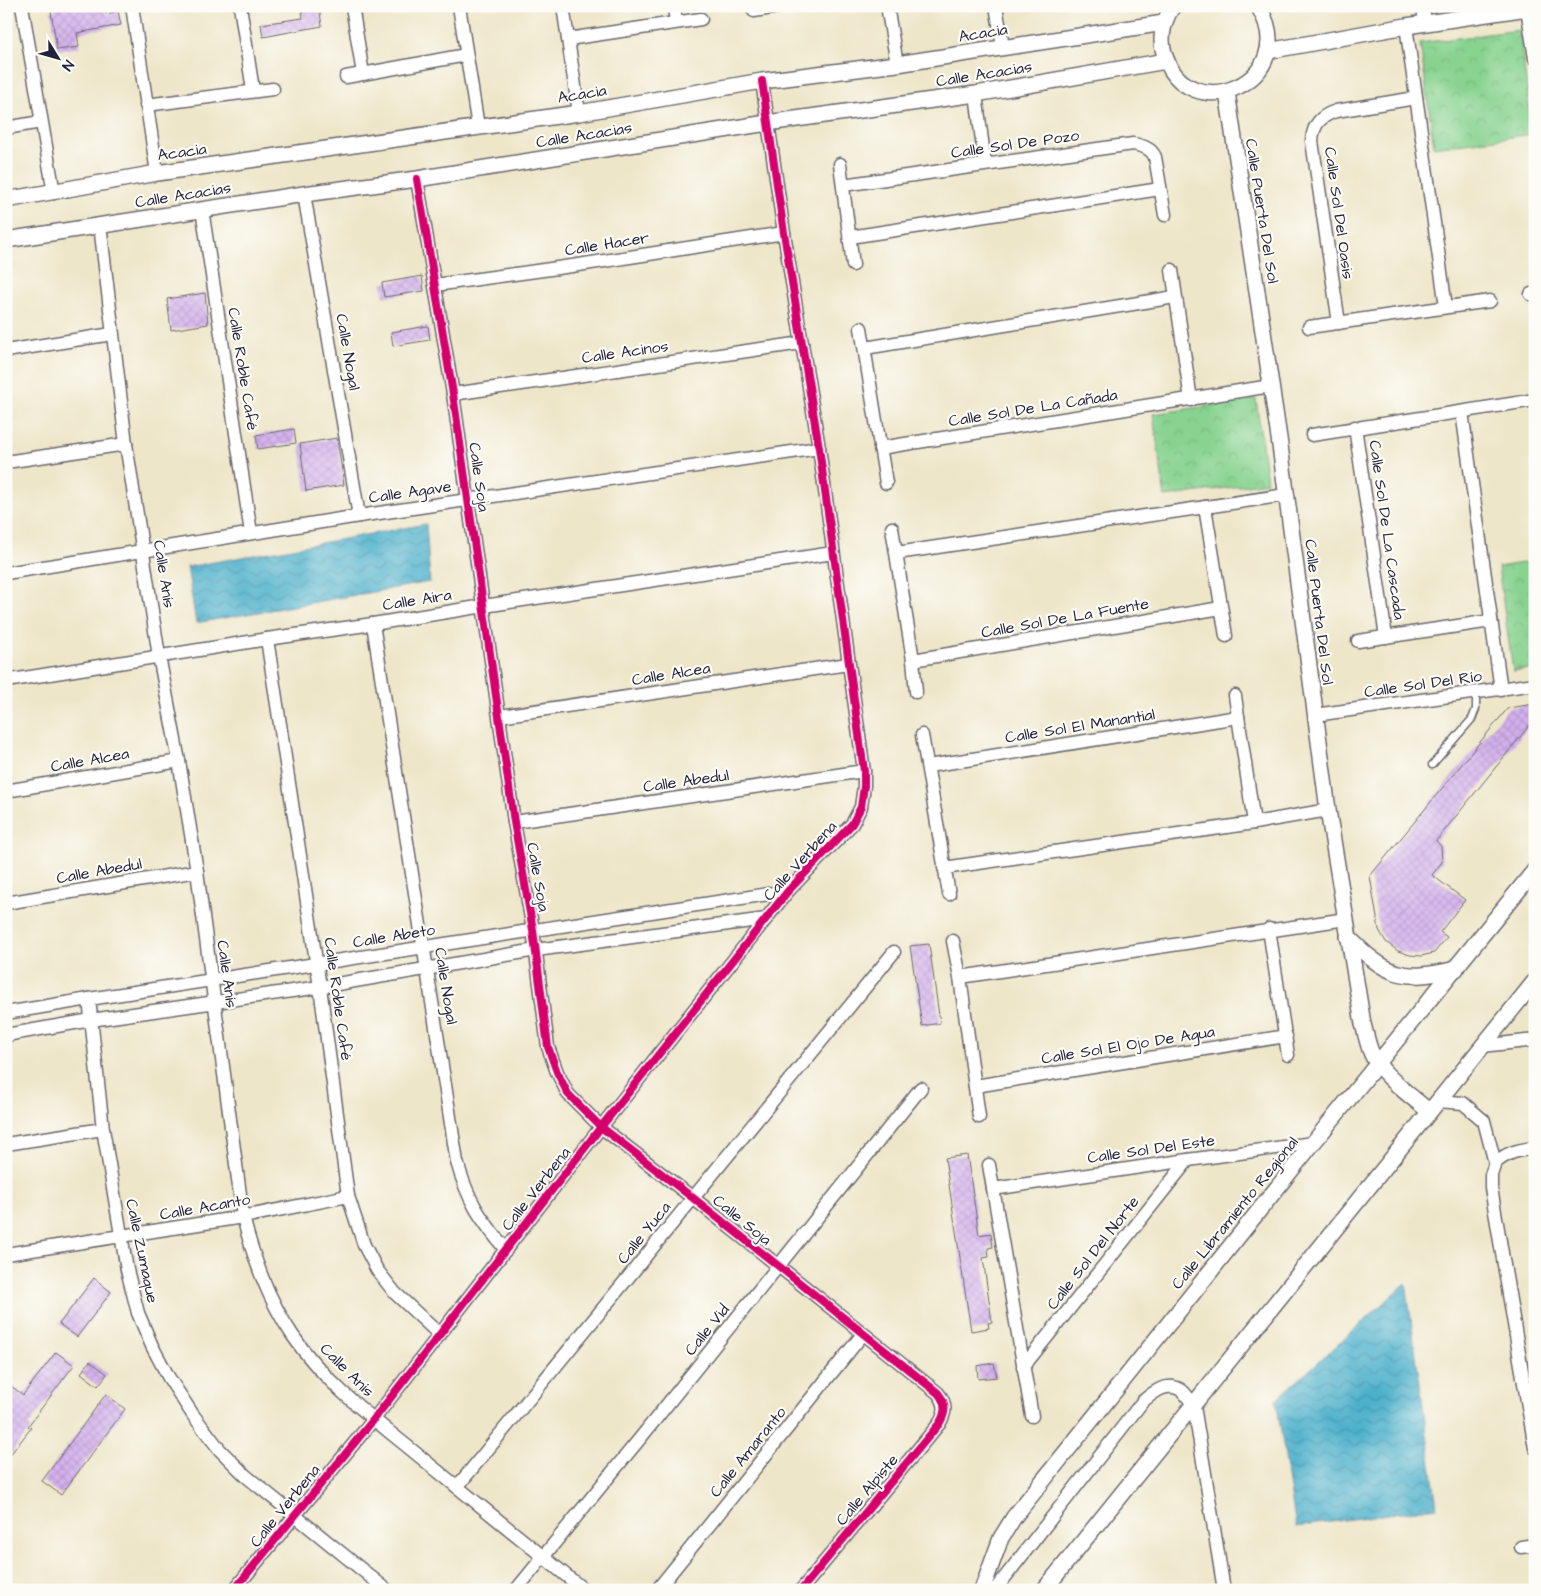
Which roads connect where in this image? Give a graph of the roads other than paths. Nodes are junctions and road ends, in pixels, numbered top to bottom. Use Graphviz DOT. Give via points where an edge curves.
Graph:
graph roads {
  1 [pos="22,6"];
  2 [pos="132,6"];
  3 [pos="240,6"];
  4 [pos="352,6"];
  5 [pos="459,6"];
  6 [pos="563,6"];
  7 [pos="674,6"];
  8 [pos="784,6"];
  9 [pos="887,6"];
  10 [pos="996,6"];
  11 [pos="1173,6"];
  12 [pos="1423,6"];
  13 [pos="1260,7"];
  14 [pos="1531,8"];
  15 [pos="754,12"];
  16 [pos="701,19"];
  17 [pos="676,22"];
  18 [pos="1164,23"];
  19 [pos="1425,24"];
  20 [pos="1406,26"];
  21 [pos="568,39"];
  22 [pos="1003,47"];
  23 [pos="1268,51"];
  24 [pos="466,55"];
  25 [pos="1535,58"];
  26 [pos="1166,61"];
  27 [pos="896,64"];
  28 [pos="363,74"];
  29 [pos="346,77"];
  30 [pos="762,81"];
  31 [pos="273,88"];
  32 [pos="253,90"];
  33 [pos="1227,92"];
  34 [pos="976,94"];
  35 [pos="1416,98"];
  36 [pos="146,105"];
  37 [pos="579,113"];
  38 [pos="41,122"];
  39 [pos="767,123"];
  40 [pos="478,127"];
  41 [pos="6,128"];
  42 [pos="840,164"];
  43 [pos="986,164"];
  44 [pos="157,173"];
  45 [pos="417,179"];
  46 [pos="843,186"];
  47 [pos="1160,189"];
  48 [pos="54,192"];
  49 [pos="304,194"];
  50 [pos="6,200"];
  51 [pos="202,209"];
  52 [pos="1165,215"];
  53 [pos="100,225"];
  54 [pos="784,233"];
  55 [pos="850,237"];
  56 [pos="6,240"];
  57 [pos="853,265"];
  58 [pos="1172,270"];
  59 [pos="435,284"];
  60 [pos="1175,297"];
  61 [pos="1490,301"];
  62 [pos="1446,307"];
  63 [pos="1338,323"];
  64 [pos="1309,327"];
  65 [pos="861,328"];
  66 [pos="112,334"];
  67 [pos="802,343"];
  68 [pos="865,348"];
  69 [pos="6,351"];
  70 [pos="1272,386"];
  71 [pos="453,394"];
  72 [pos="1191,400"];
  73 [pos="1535,400"];
  74 [pos="1462,412"];
  75 [pos="1355,427"];
  76 [pos="1312,435"];
  77 [pos="126,444"];
  78 [pos="819,448"];
  79 [pos="880,448"];
  80 [pos="6,462"];
  81 [pos="886,484"];
  82 [pos="1286,495"];
  83 [pos="468,500"];
  84 [pos="1205,506"];
  85 [pos="359,516"];
  86 [pos="892,528"];
  87 [pos="251,533"];
  88 [pos="144,551"];
  89 [pos="833,553"];
  90 [pos="897,553"];
  91 [pos="6,573"];
  92 [pos="484,606"];
  93 [pos="1221,608"];
  94 [pos="1491,621"];
  95 [pos="372,624"];
  96 [pos="1226,636"];
  97 [pos="1386,637"];
  98 [pos="267,639"];
  99 [pos="1358,641"];
  100 [pos="159,656"];
  101 [pos="913,660"];
  102 [pos="848,664"];
  103 [pos="6,681"];
  104 [pos="1535,684"];
  105 [pos="1501,690"];
  106 [pos="916,692"];
  107 [pos="1476,693"];
  108 [pos="1235,696"];
  109 [pos="1315,715"];
  110 [pos="500,716"];
  111 [pos="1238,718"];
  112 [pos="922,735"];
  113 [pos="180,761"];
  114 [pos="1432,765"];
  115 [pos="928,766"];
  116 [pos="864,771"];
  117 [pos="6,791"];
  118 [pos="1328,810"];
  119 [pos="514,822"];
  120 [pos="1254,823"];
  121 [pos="944,868"];
  122 [pos="1535,870"];
  123 [pos="197,871"];
  124 [pos="788,892"];
  125 [pos="949,894"];
  126 [pos="6,903"];
  127 [pos="766,919"];
  128 [pos="1346,919"];
  129 [pos="533,930"];
  130 [pos="1269,930"];
  131 [pos="1348,937"];
  132 [pos="953,941"];
  133 [pos="423,948"];
  134 [pos="536,950"];
  135 [pos="894,952"];
  136 [pos="317,964"];
  137 [pos="427,969"];
  138 [pos="1456,969"];
  139 [pos="960,977"];
  140 [pos="211,980"];
  141 [pos="1535,981"];
  142 [pos="320,987"];
  143 [pos="89,999"];
  144 [pos="215,1003"];
  145 [pos="6,1013"];
  146 [pos="91,1020"];
  147 [pos="6,1035"];
  148 [pos="1286,1036"];
  149 [pos="1535,1040"];
  150 [pos="1482,1046"];
  151 [pos="1288,1055"];
  152 [pos="1378,1064"];
  153 [pos="975,1086"];
  154 [pos="921,1088"];
  155 [pos="1434,1106"];
  156 [pos="979,1117"];
  157 [pos="601,1127"];
  158 [pos="103,1129"];
  159 [pos="1314,1143"];
  160 [pos="6,1144"];
  161 [pos="1535,1148"];
  162 [pos="1188,1160"];
  163 [pos="1495,1163"];
  164 [pos="990,1165"];
  165 [pos="994,1189"];
  166 [pos="348,1196"];
  167 [pos="693,1198"];
  168 [pos="243,1217"];
  169 [pos="121,1238"];
  170 [pos="506,1250"];
  171 [pos="6,1254"];
  172 [pos="778,1266"];
  173 [pos="864,1334"];
  174 [pos="440,1335"];
  175 [pos="1023,1367"];
  176 [pos="944,1404"];
  177 [pos="1194,1406"];
  178 [pos="1032,1416"];
  179 [pos="374,1419"];
  180 [pos="1535,1448"];
  181 [pos="457,1488"];
  182 [pos="296,1515"];
  183 [pos="1535,1545"];
  184 [pos="1521,1548"];
  185 [pos="543,1556"];
  186 [pos="381,1588"];
  187 [pos="234,1590"];
  188 [pos="516,1590"];
  189 [pos="584,1590"];
  190 [pos="657,1590"];
  191 [pos="802,1590"];
  192 [pos="982,1590"];
  193 [pos="995,1590"];
  194 [pos="1044,1590"];
  195 [pos="1224,1590"];
  1 -- 38 [label="street"];
  2 -- 36 [label="street"];
  3 -- 32 [label="street"];
  4 -- 28 [label="street"];
  5 -- 24 [label="street"];
  6 -- 21 [label="street"];
  7 -- 17 [label="street"];
  8 -- 15 [label="street"];
  9 -- 27 [label="street"];
  10 -- 22 [label="street"];
  11 -- 18 [label="street"];
  12 -- 19 [label="street"];
  13 -- 23 [label="street" via="1268,28"];
  14 -- 19 [label="street"];
  14 -- 25 [label="street"];
  16 -- 17 [label="street"];
  17 -- 21 [label="street"];
  18 -- 22 [label="street, Acacia"];
  18 -- 26 [label="street" via="1162,50"];
  19 -- 20 [label="street"];
  20 -- 23 [label="street"];
  20 -- 35 [label="street"];
  21 -- 37 [label="street"];
  22 -- 27 [label="street, Acacia"];
  23 -- 33 [label="street" via="1253,77 1241,87"];
  24 -- 28 [label="street"];
  24 -- 40 [label="street"];
  26 -- 33 [label="street" via="1184,84 1212,93"];
  26 -- 34 [label="street, Calle Acacias"];
  27 -- 30 [label="street, Acacia"];
  28 -- 29 [label="street"];
  30 -- 37 [label="street, Acacia"];
  30 -- 39 [label="street"];
  31 -- 32 [label="street"];
  32 -- 36 [label="street"];
  33 -- 70 [label="street, Calle Puerta Del Sol"];
  34 -- 39 [label="street, Calle Acacias"];
  34 -- 43 [label="street"];
  35 -- 62 [label="street"];
  35 -- 63 [label="street, Calle Sol Del Oasis" via="1336,111 1326,114 1315,125 1312,141"];
  36 -- 44 [label="street"];
  37 -- 40 [label="street, Acacia"];
  38 -- 41 [label="street"];
  38 -- 48 [label="street"];
  39 -- 45 [label="street, Calle Acacias"];
  39 -- 54 [label="street"];
  40 -- 44 [label="street, Acacia"];
  42 -- 46 [label="street"];
  43 -- 46 [label="street, Calle Sol De Pozo"];
  43 -- 47 [label="street, Calle Sol De Pozo" via="1134,144 1152,152"];
  44 -- 48 [label="street, Acacia"];
  45 -- 49 [label="street, Calle Acacias"];
  45 -- 59 [label="street, Calle Soja"];
  46 -- 55 [label="street"];
  47 -- 52 [label="street, Calle Sol De Pozo"];
  47 -- 55 [label="street"];
  48 -- 50 [label="street, Acacia"];
  49 -- 51 [label="street, Calle Acacias"];
  49 -- 85 [label="street, Calle Nogal"];
  51 -- 53 [label="street, Calle Acacias"];
  51 -- 87 [label="street, Calle Roble Café"];
  53 -- 56 [label="street, Calle Acacias"];
  53 -- 66 [label="street, Calle Anís"];
  54 -- 59 [label="street, Calle Hacer"];
  54 -- 67 [label="street"];
  55 -- 57 [label="street"];
  58 -- 60 [label="street"];
  59 -- 71 [label="street, Calle Soja"];
  60 -- 68 [label="street"];
  60 -- 72 [label="street"];
  61 -- 62 [label="street"];
  62 -- 63 [label="street"];
  63 -- 64 [label="street"];
  65 -- 68 [label="street"];
  66 -- 69 [label="street"];
  66 -- 77 [label="street, Calle Anís"];
  67 -- 71 [label="street, Calle Acinos"];
  67 -- 78 [label="street"];
  68 -- 79 [label="street"];
  70 -- 72 [label="street, Calle Sol De La Cañada"];
  70 -- 82 [label="street, Calle Puerta Del Sol"];
  71 -- 83 [label="street, Calle Soja"];
  72 -- 79 [label="street, Calle Sol De La Cañada"];
  73 -- 74 [label="street, Calle Sol De La Cascada"];
  74 -- 75 [label="street, Calle Sol De La Cascada"];
  74 -- 94 [label="street"];
  75 -- 76 [label="street, Calle Sol De La Cascada"];
  75 -- 97 [label="street, Calle Sol De La Cascada"];
  77 -- 80 [label="street"];
  77 -- 88 [label="street, Calle Anís"];
  78 -- 83 [label="street, Calle Agave"];
  78 -- 89 [label="street"];
  79 -- 81 [label="street"];
  82 -- 84 [label="street"];
  82 -- 109 [label="street, Calle Puerta Del Sol"];
  83 -- 85 [label="street, Calle Agave"];
  83 -- 92 [label="street, Calle Soja"];
  84 -- 90 [label="street"];
  84 -- 93 [label="street"];
  85 -- 87 [label="street, Calle Agave"];
  86 -- 90 [label="street"];
  87 -- 88 [label="street, Calle Agave"];
  88 -- 91 [label="street, Calle Agave"];
  88 -- 100 [label="street, Calle Anís"];
  89 -- 92 [label="street, Calle Aira"];
  89 -- 102 [label="street"];
  90 -- 101 [label="street"];
  92 -- 95 [label="street, Calle Aira"];
  92 -- 110 [label="street, Calle Soja"];
  93 -- 96 [label="street"];
  93 -- 101 [label="street, Calle Sol De La Fuente"];
  94 -- 97 [label="street, Calle Sol De La Cascada"];
  94 -- 105 [label="street"];
  95 -- 98 [label="street, Calle Aira"];
  95 -- 133 [label="street, Calle Nogal"];
  97 -- 99 [label="street, Calle Sol De La Cascada"];
  98 -- 100 [label="street, Calle Aira"];
  98 -- 136 [label="street, Calle Roble Café"];
  100 -- 103 [label="street, Calle Aira"];
  100 -- 113 [label="street, Calle Anís"];
  101 -- 106 [label="street"];
  102 -- 110 [label="street, Calle Alcea"];
  102 -- 116 [label="street"];
  104 -- 105 [label="street, Calle Sol Del Río"];
  105 -- 107 [label="street, Calle Sol Del Río"];
  107 -- 109 [label="street, Calle Sol Del Río"];
  107 -- 114 [label="lane" via="1476,710 1472,719"];
  108 -- 111 [label="street"];
  109 -- 118 [label="street, Calle Puerta Del Sol"];
  110 -- 119 [label="street, Calle Soja"];
  111 -- 115 [label="street, Calle Sol El Manantial"];
  111 -- 120 [label="street"];
  112 -- 115 [label="street"];
  113 -- 117 [label="street, Calle Alcea"];
  113 -- 123 [label="street, Calle Anís"];
  115 -- 121 [label="street"];
  116 -- 119 [label="street, Calle Abedul"];
  116 -- 124 [label="street, Calle Verbena" via="861,807 852,824"];
  118 -- 120 [label="street"];
  118 -- 128 [label="street, Calle Puerta Del Sol"];
  119 -- 129 [label="street, Calle Soja"];
  120 -- 121 [label="street"];
  121 -- 125 [label="street"];
  122 -- 138 [label="street, Calle Libramiento Regional"];
  123 -- 126 [label="street, Calle Abedul"];
  123 -- 140 [label="street, Calle Anís"];
  124 -- 127 [label="street, Calle Verbena"];
  124 -- 129 [label="street, Calle Abeto"];
  127 -- 134 [label="street"];
  127 -- 157 [label="street, Calle Verbena"];
  128 -- 130 [label="street"];
  128 -- 131 [label="street, Calle Puerta Del Sol"];
  129 -- 133 [label="street, Calle Abeto"];
  129 -- 134 [label="street, Calle Soja"];
  130 -- 139 [label="street"];
  130 -- 148 [label="street"];
  131 -- 138 [label="street" via="1373,960 1404,975 1422,976"];
  131 -- 152 [label="street, Calle Puerta Del Sol" via="1363,1024"];
  132 -- 139 [label="street"];
  133 -- 136 [label="street, Calle Abeto"];
  133 -- 137 [label="street, Calle Nogal"];
  134 -- 137 [label="street"];
  134 -- 157 [label="street, Calle Soja" via="548,1047 557,1072 568,1094"];
  135 -- 167 [label="street, Calle Yuca"];
  136 -- 140 [label="street, Calle Abeto"];
  136 -- 142 [label="street, Calle Roble Café"];
  137 -- 142 [label="street"];
  137 -- 170 [label="street, Calle Nogal" via="459,1170 470,1201"];
  138 -- 152 [label="street, Calle Libramiento Regional"];
  139 -- 153 [label="street"];
  140 -- 143 [label="street, Calle Abeto"];
  140 -- 144 [label="street, Calle Anís"];
  141 -- 150 [label="street"];
  142 -- 144 [label="street"];
  142 -- 166 [label="street, Calle Roble Café"];
  143 -- 145 [label="street, Calle Abeto"];
  143 -- 146 [label="street, Calle Zumaque"];
  144 -- 146 [label="street"];
  144 -- 168 [label="street, Calle Anís"];
  146 -- 147 [label="street"];
  146 -- 158 [label="street, Calle Zumaque"];
  148 -- 151 [label="street"];
  148 -- 153 [label="street, Calle Sol El Ojo De Agua"];
  149 -- 150 [label="street"];
  150 -- 155 [label="street"];
  152 -- 155 [label="street, Calle Puerta Del Sol" via="1402,1088"];
  152 -- 159 [label="street, Calle Libramiento Regional"];
  153 -- 156 [label="street"];
  154 -- 172 [label="street, Calle Vid"];
  155 -- 163 [label="street" via="1463,1103 1484,1121"];
  155 -- 177 [label="street"];
  157 -- 167 [label="street, Calle Soja"];
  157 -- 170 [label="street, Calle Verbena"];
  158 -- 160 [label="street"];
  158 -- 169 [label="street, Calle Zumaque"];
  159 -- 162 [label="street, Calle Sol Del Este"];
  159 -- 192 [label="street, Calle Libramiento Regional" via="1014,1518 1001,1538"];
  161 -- 163 [label="street" via="1515,1150"];
  162 -- 165 [label="street, Calle Sol Del Este"];
  162 -- 175 [label="street, Calle Sol Del Norte"];
  163 -- 180 [label="street" via="1491,1188"];
  164 -- 165 [label="street"];
  165 -- 175 [label="street"];
  166 -- 168 [label="street, Calle Acanto"];
  166 -- 174 [label="street, Calle Roble Café" via="364,1245 378,1270 395,1293"];
  167 -- 172 [label="street, Calle Soja"];
  167 -- 181 [label="street, Calle Yuca"];
  168 -- 169 [label="street, Calle Acanto"];
  168 -- 179 [label="street, Calle Anís" via="261,1278 294,1337 318,1370"];
  169 -- 171 [label="street, Calle Acanto"];
  169 -- 182 [label="street, Calle Zumaque" via="138,1313 169,1378 220,1450 246,1476"];
  170 -- 174 [label="street, Calle Verbena"];
  172 -- 173 [label="street, Calle Soja"];
  172 -- 185 [label="street, Calle Vid"];
  173 -- 176 [label="street, Calle Soja" via="938,1393"];
  173 -- 190 [label="street, Calle Amaranto"];
  174 -- 179 [label="street, Calle Verbena"];
  175 -- 178 [label="street"];
  176 -- 191 [label="street, Calle Alpiste" via="944,1416 939,1424"];
  177 -- 193 [label="street" via="1182,1390 1167,1386 1143,1401"];
  177 -- 194 [label="street"];
  177 -- 195 [label="street"];
  179 -- 181 [label="street, Calle Anís"];
  179 -- 182 [label="street, Calle Verbena"];
  181 -- 185 [label="street, Calle Anís"];
  182 -- 186 [label="street, Calle Zumaque"];
  182 -- 187 [label="street, Calle Verbena"];
  183 -- 184 [label="street"];
  185 -- 188 [label="street, Calle Vid"];
  185 -- 189 [label="street, Calle Anís"];
}
